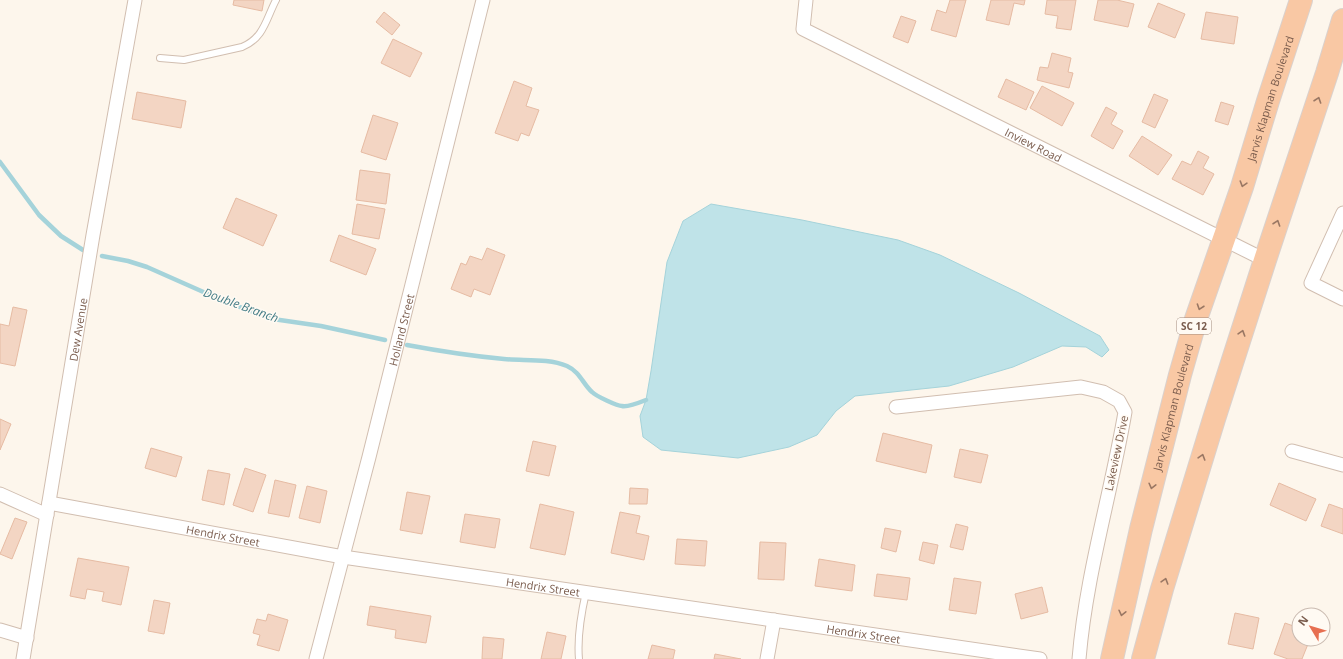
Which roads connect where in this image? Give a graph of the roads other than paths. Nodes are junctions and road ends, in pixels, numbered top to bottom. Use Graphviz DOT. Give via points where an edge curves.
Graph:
graph roads {
  1 [pos="134,0"];
  2 [pos="276,0"];
  3 [pos="483,0"];
  4 [pos="806,0"];
  5 [pos="1302,0"];
  6 [pos="1343,20"];
  7 [pos="160,58"];
  8 [pos="1343,213"];
  9 [pos="1224,240"];
  10 [pos="1265,260"];
  11 [pos="1343,299"];
  12 [pos="896,407"];
  13 [pos="1292,451"];
  14 [pos="1343,465"];
  15 [pos="0,494"];
  16 [pos="48,509"];
  17 [pos="343,557"];
  18 [pos="586,592"];
  19 [pos="774,620"];
  20 [pos="0,630"];
  21 [pos="27,638"];
  22 [pos="24,659"];
  23 [pos="316,659"];
  24 [pos="579,659"];
  25 [pos="767,659"];
  26 [pos="1040,659"];
  27 [pos="1079,659"];
  28 [pos="1112,659"];
  29 [pos="1143,659"];
  1 -- 16 [label="street, Dew Avenue"];
  2 -- 7 [label="lane" via="255,40 242,48 184,60"];
  3 -- 17 [label="street, Holland Street"];
  4 -- 9 [label="street, Inview Road" via="803,29"];
  5 -- 9 [label="highway, Jarvis Klapman Boulevard / SC 12, one-way"];
  10 -- 6 [label="highway, one-way"];
  8 -- 11 [label="street" via="1311,283"];
  9 -- 10 [label="street, Inview Road"];
  9 -- 28 [label="highway, Jarvis Klapman Boulevard / SC 12, one-way" via="1198,311 1180,375 1139,536"];
  29 -- 10 [label="highway, one-way" via="1180,530"];
  12 -- 27 [label="street, Lakeview Drive" via="1081,387 1102,392 1119,401 1125,412 1082,626"];
  13 -- 14 [label="street"];
  15 -- 16 [label="street, Hendrix Street"];
  16 -- 17 [label="street, Hendrix Street"];
  16 -- 21 [label="street, Dew Avenue"];
  17 -- 18 [label="street, Hendrix Street"];
  17 -- 23 [label="street, Holland Street"];
  18 -- 19 [label="street, Hendrix Street"];
  18 -- 24 [label="lane" via="581,614"];
  19 -- 25 [label="street"];
  19 -- 26 [label="street, Hendrix Street"];
  20 -- 21 [label="street"];
  21 -- 22 [label="street, Dew Avenue"];
}
